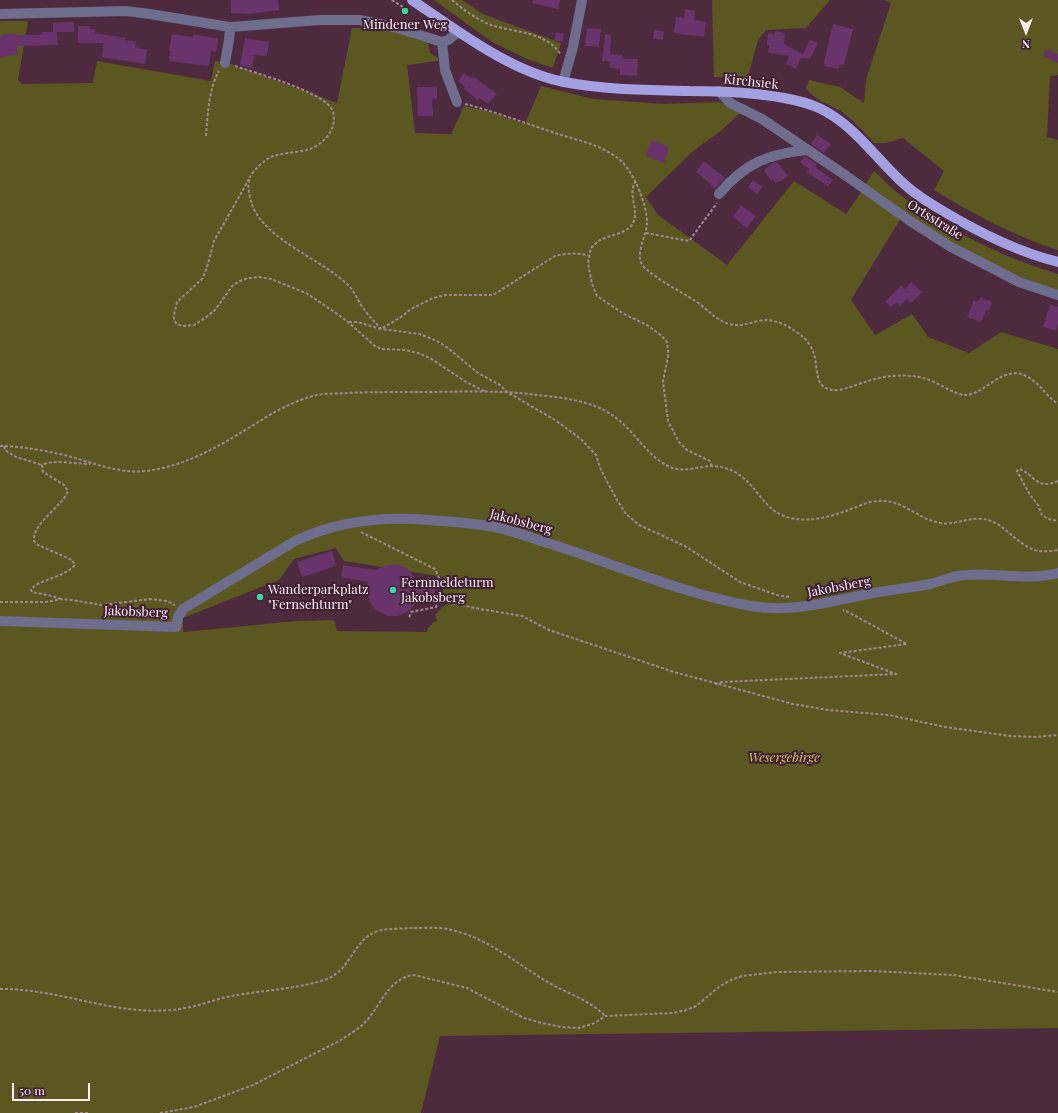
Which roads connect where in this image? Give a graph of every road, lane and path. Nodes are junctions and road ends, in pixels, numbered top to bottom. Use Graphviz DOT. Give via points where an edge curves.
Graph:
graph roads {
  1 [pos="412,0"];
  2 [pos="452,0"];
  3 [pos="582,0"];
  4 [pos="0,14"];
  5 [pos="230,27"];
  6 [pos="458,32"];
  7 [pos="442,42"];
  8 [pos="225,63"];
  9 [pos="567,65"];
  10 [pos="563,82"];
  11 [pos="720,91"];
  12 [pos="457,102"];
  13 [pos="206,136"];
  14 [pos="808,150"];
  15 [pos="250,178"];
  16 [pos="636,181"];
  17 [pos="718,194"];
  18 [pos="646,233"];
  19 [pos="588,256"];
  20 [pos="1058,262"];
  21 [pos="1058,295"];
  22 [pos="348,322"];
  23 [pos="381,329"];
  24 [pos="487,392"];
  25 [pos="507,392"];
  26 [pos="1058,404"];
  27 [pos="0,446"];
  28 [pos="4,446"];
  29 [pos="93,464"];
  30 [pos="42,465"];
  31 [pos="712,466"];
  32 [pos="1058,481"];
  33 [pos="1058,521"];
  34 [pos="357,532"];
  35 [pos="1058,550"];
  36 [pos="1058,573"];
  37 [pos="412,586"];
  38 [pos="795,598"];
  39 [pos="61,599"];
  40 [pos="437,599"];
  41 [pos="0,602"];
  42 [pos="828,604"];
  43 [pos="183,609"];
  44 [pos="408,618"];
  45 [pos="0,621"];
  46 [pos="715,684"];
  47 [pos="1058,735"];
  48 [pos="0,989"];
  49 [pos="1058,992"];
  50 [pos="605,1016"];
  51 [pos="75,1113"];
  52 [pos="88,1113"];
  53 [pos="160,1113"];
  1 -- 6 [label="main road, Kirchsiek"];
  2 -- 9 [label="path" via="467,12 492,25 539,37 548,42 557,48"];
  3 -- 9 [label="street"];
  4 -- 5 [label="street" via="126,11"];
  5 -- 7 [label="street" via="320,20 360,20 394,27"];
  5 -- 8 [label="street"];
  6 -- 7 [label="street"];
  6 -- 10 [label="main road, Kirchsiek" via="519,67"];
  7 -- 12 [label="street" via="445,70"];
  8 -- 13 [label="path" via="215,78 211,92"];
  8 -- 15 [label="path" via="310,92 322,99 334,115 330,134 322,141 310,148 271,157 260,164"];
  9 -- 10 [label="street"];
  10 -- 11 [label="main road, Kirchsiek" via="602,88"];
  11 -- 14 [label="street, Ortsstraße" via="728,101 762,119"];
  11 -- 20 [label="main road, Kirchsiek" via="772,96 817,107 850,127 890,171 926,201 989,236"];
  12 -- 16 [label="path" via="493,111 610,152 629,170"];
  14 -- 17 [label="street" via="762,159 744,168"];
  14 -- 21 [label="street, Ortsstraße" via="910,222 951,247 1019,282"];
  15 -- 22 [label="path" via="214,241 203,278 177,302 174,320 182,326 194,324 215,310 233,286 248,278 259,277 282,282 306,293"];
  15 -- 23 [label="path" via="251,203 265,225 274,234 347,284"];
  16 -- 18 [label="path" via="646,214"];
  16 -- 19 [label="path" via="633,188 634,222 626,231 599,240 590,248"];
  17 -- 18 [label="path" via="717,203 689,241"];
  18 -- 26 [label="path" via="640,250 640,260 645,269 725,323 742,326 760,320 785,325 802,337 813,350 820,383 829,388 840,390 888,376 910,375 936,382 960,395 969,395 1006,375 1015,374 1027,376"];
  19 -- 23 [label="path" via="579,253 555,256 493,295 446,295 433,298"];
  19 -- 31 [label="path" via="592,284 597,296 624,314 647,325 667,342 668,357 663,381 668,421 683,446 710,461"];
  22 -- 23 [label="path"];
  22 -- 24 [label="path" via="375,346 418,353"];
  23 -- 25 [label="path" via="420,334 437,341"];
  24 -- 25 [label="path"];
  24 -- 29 [label="path" via="317,395 284,407 220,445 181,463 146,471 124,472"];
  25 -- 31 [label="path" via="594,405 620,421 667,466 679,470"];
  25 -- 38 [label="path" via="555,420 581,439 596,455 601,470 626,514 639,524 685,546 740,582 777,595"];
  27 -- 28 [label="path"];
  28 -- 29 [label="path" via="37,449"];
  28 -- 30 [label="path" via="5,450 16,457"];
  29 -- 30 [label="path" via="50,461"];
  30 -- 39 [label="path" via="43,472 64,485 68,491 35,533 34,541 72,560 75,565 68,572 37,584 31,590"];
  31 -- 35 [label="path" via="737,473 764,502 785,516 799,519 825,518 874,501 886,501 938,523 948,524 980,518 990,520 1031,549 1044,552"];
  32 -- 33 [label="path" via="1040,483 1022,470 1017,471 1042,516 1048,520"];
  34 -- 40 [label="path" via="375,538 417,562 435,569 440,580"];
  36 -- 42 [label="street, Jakobsberg" via="1036,577 986,573 961,575"];
  37 -- 40 [label="path" via="411,593"];
  39 -- 41 [label="path" via="46,602"];
  39 -- 43 [label="path" via="102,605 150,599 167,601"];
  40 -- 44 [label="path" via="436,607 411,612"];
  40 -- 46 [label="path" via="522,616 549,630"];
  42 -- 43 [label="street, Jakobsberg" via="783,608 746,605 712,598 501,528 470,523 384,518 346,524 309,534"];
  42 -- 46 [label="path" via="907,644 840,653 896,674"];
  43 -- 45 [label="street, Jakobsberg" via="176,627"];
  46 -- 47 [label="path" via="793,704 828,710 889,715 945,727 1010,736"];
  48 -- 50 [label="path" via="40,992 126,1009 157,1011 185,1008 227,997 313,984 329,978 349,962 368,935 379,931 446,928 485,943 551,984 598,1008"];
  49 -- 50 [label="path" via="953,974 872,971 777,972 742,976 731,980 696,1006 679,1012"];
  50 -- 53 [label="path" via="595,1023 579,1028 561,1027 524,1018 467,988 414,975 406,976 393,985 367,1020 341,1040 253,1085 194,1107"];
  51 -- 52 [label="path"];
}
